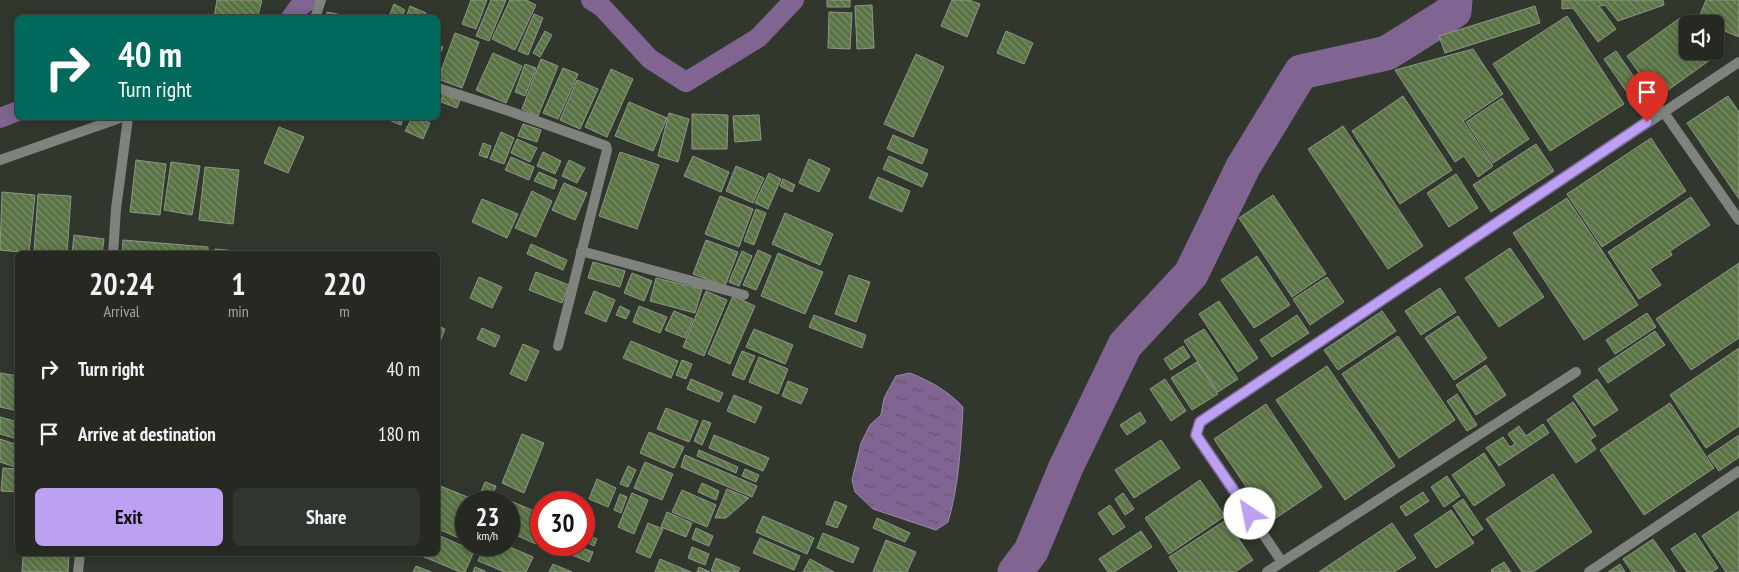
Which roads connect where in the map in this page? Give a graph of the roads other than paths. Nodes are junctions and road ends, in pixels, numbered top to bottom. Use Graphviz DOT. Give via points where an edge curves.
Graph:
graph roads {
  1 [pos="321,0"];
  2 [pos="317,15"];
  3 [pos="1739,62"];
  4 [pos="440,89"];
  5 [pos="1663,112"];
  6 [pos="114,120"];
  7 [pos="128,120"];
  8 [pos="0,160"];
  9 [pos="1739,220"];
  10 [pos="114,251"];
  11 [pos="581,251"];
  12 [pos="744,295"];
  13 [pos="558,346"];
  14 [pos="1576,372"];
  15 [pos="1739,471"];
  16 [pos="80,556"];
  17 [pos="1282,562"];
  18 [pos="78,572"];
  19 [pos="1266,572"];
  20 [pos="1589,572"];
  1 -- 2 [label="street"];
  3 -- 5 [label="street"];
  4 -- 11 [label="street" via="606,146"];
  5 -- 9 [label="street"];
  5 -- 17 [label="street" via="1200,422 1196,435"];
  6 -- 8 [label="street"];
  7 -- 10 [label="street"];
  11 -- 12 [label="street"];
  11 -- 13 [label="street"];
  14 -- 17 [label="street"];
  15 -- 20 [label="street"];
  16 -- 18 [label="street"];
  17 -- 19 [label="street"];
}
